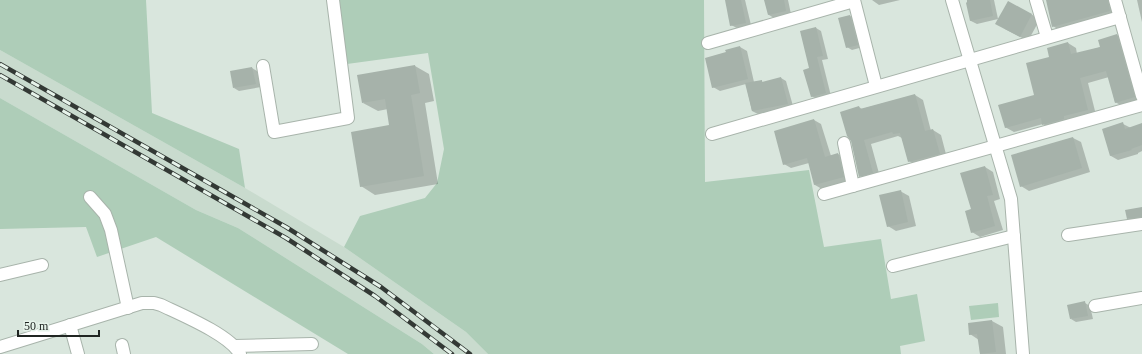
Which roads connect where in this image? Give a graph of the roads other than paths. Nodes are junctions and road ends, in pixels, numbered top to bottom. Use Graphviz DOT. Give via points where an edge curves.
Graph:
graph roads {
  1 [pos="333,0"];
  2 [pos="854,0"];
  3 [pos="952,0"];
  4 [pos="1036,0"];
  5 [pos="1115,0"];
  6 [pos="1120,17"];
  7 [pos="1047,37"];
  8 [pos="708,43"];
  9 [pos="969,59"];
  10 [pos="263,66"];
  11 [pos="876,86"];
  12 [pos="1142,96"];
  13 [pos="1142,105"];
  14 [pos="712,134"];
  15 [pos="844,143"];
  16 [pos="995,146"];
  17 [pos="853,186"];
  18 [pos="824,194"];
  19 [pos="90,197"];
  20 [pos="1142,224"];
  21 [pos="1014,236"];
  22 [pos="1068,236"];
  23 [pos="42,265"];
  24 [pos="893,266"];
  25 [pos="0,275"];
  26 [pos="1142,298"];
  27 [pos="1095,306"];
  28 [pos="128,308"];
  29 [pos="70,326"];
  30 [pos="312,344"];
  31 [pos="5,346"];
  32 [pos="237,350"];
  33 [pos="78,354"];
  34 [pos="1023,354"];
  1 -- 10 [label="street" via="348,118 273,131"];
  2 -- 8 [label="street"];
  2 -- 11 [label="street"];
  3 -- 9 [label="street"];
  4 -- 7 [label="street"];
  5 -- 6 [label="street"];
  6 -- 7 [label="street"];
  6 -- 12 [label="street"];
  7 -- 9 [label="street"];
  9 -- 11 [label="street"];
  9 -- 16 [label="street"];
  11 -- 14 [label="street"];
  13 -- 16 [label="street"];
  15 -- 17 [label="street"];
  16 -- 17 [label="street"];
  16 -- 21 [label="street" via="1011,199"];
  17 -- 18 [label="street"];
  19 -- 28 [label="street" via="105,214 111,230"];
  20 -- 22 [label="street"];
  21 -- 24 [label="street"];
  21 -- 34 [label="street"];
  23 -- 25 [label="street"];
  26 -- 27 [label="street"];
  28 -- 29 [label="street"];
  28 -- 32 [label="street" via="142,303 161,304 223,336"];
  29 -- 31 [label="street"];
  29 -- 33 [label="street"];
  30 -- 32 [label="street"];
}
